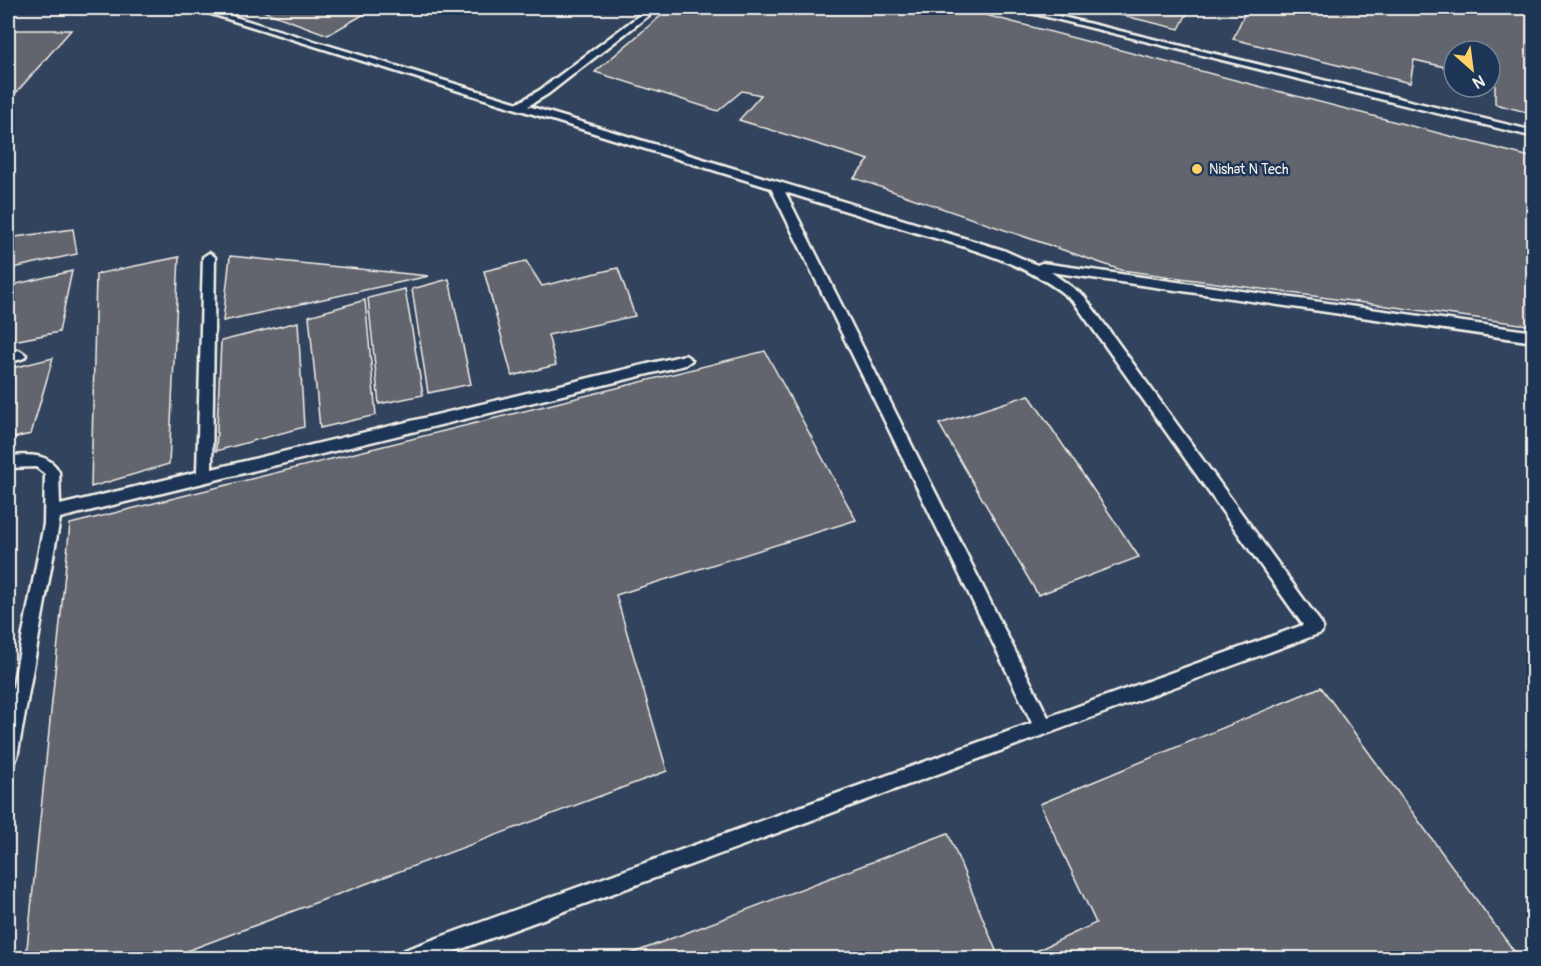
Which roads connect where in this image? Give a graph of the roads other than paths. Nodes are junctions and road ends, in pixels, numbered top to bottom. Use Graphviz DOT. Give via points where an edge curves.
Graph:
graph roads {
  1 [pos="197,8"];
  2 [pos="654,8"];
  3 [pos="1016,8"];
  4 [pos="519,107"];
  5 [pos="1533,134"];
  6 [pos="776,186"];
  7 [pos="209,257"];
  8 [pos="1033,266"];
  9 [pos="1533,337"];
  10 [pos="685,360"];
  11 [pos="8,462"];
  12 [pos="204,477"];
  13 [pos="53,513"];
  14 [pos="1043,727"];
  15 [pos="8,757"];
  16 [pos="410,958"];
  1 -- 4 [label="lane"];
  2 -- 4 [label="lane"];
  3 -- 5 [label="lane"];
  4 -- 6 [label="lane"];
  6 -- 8 [label="lane"];
  6 -- 14 [label="lane"];
  7 -- 12 [label="lane"];
  8 -- 9 [label="lane"];
  8 -- 14 [label="lane" via="1060,282 1079,300 1315,628"];
  10 -- 12 [label="lane"];
  11 -- 13 [label="lane" via="39,461 52,472"];
  12 -- 13 [label="lane"];
  13 -- 15 [label="lane"];
  14 -- 16 [label="lane"];
}
